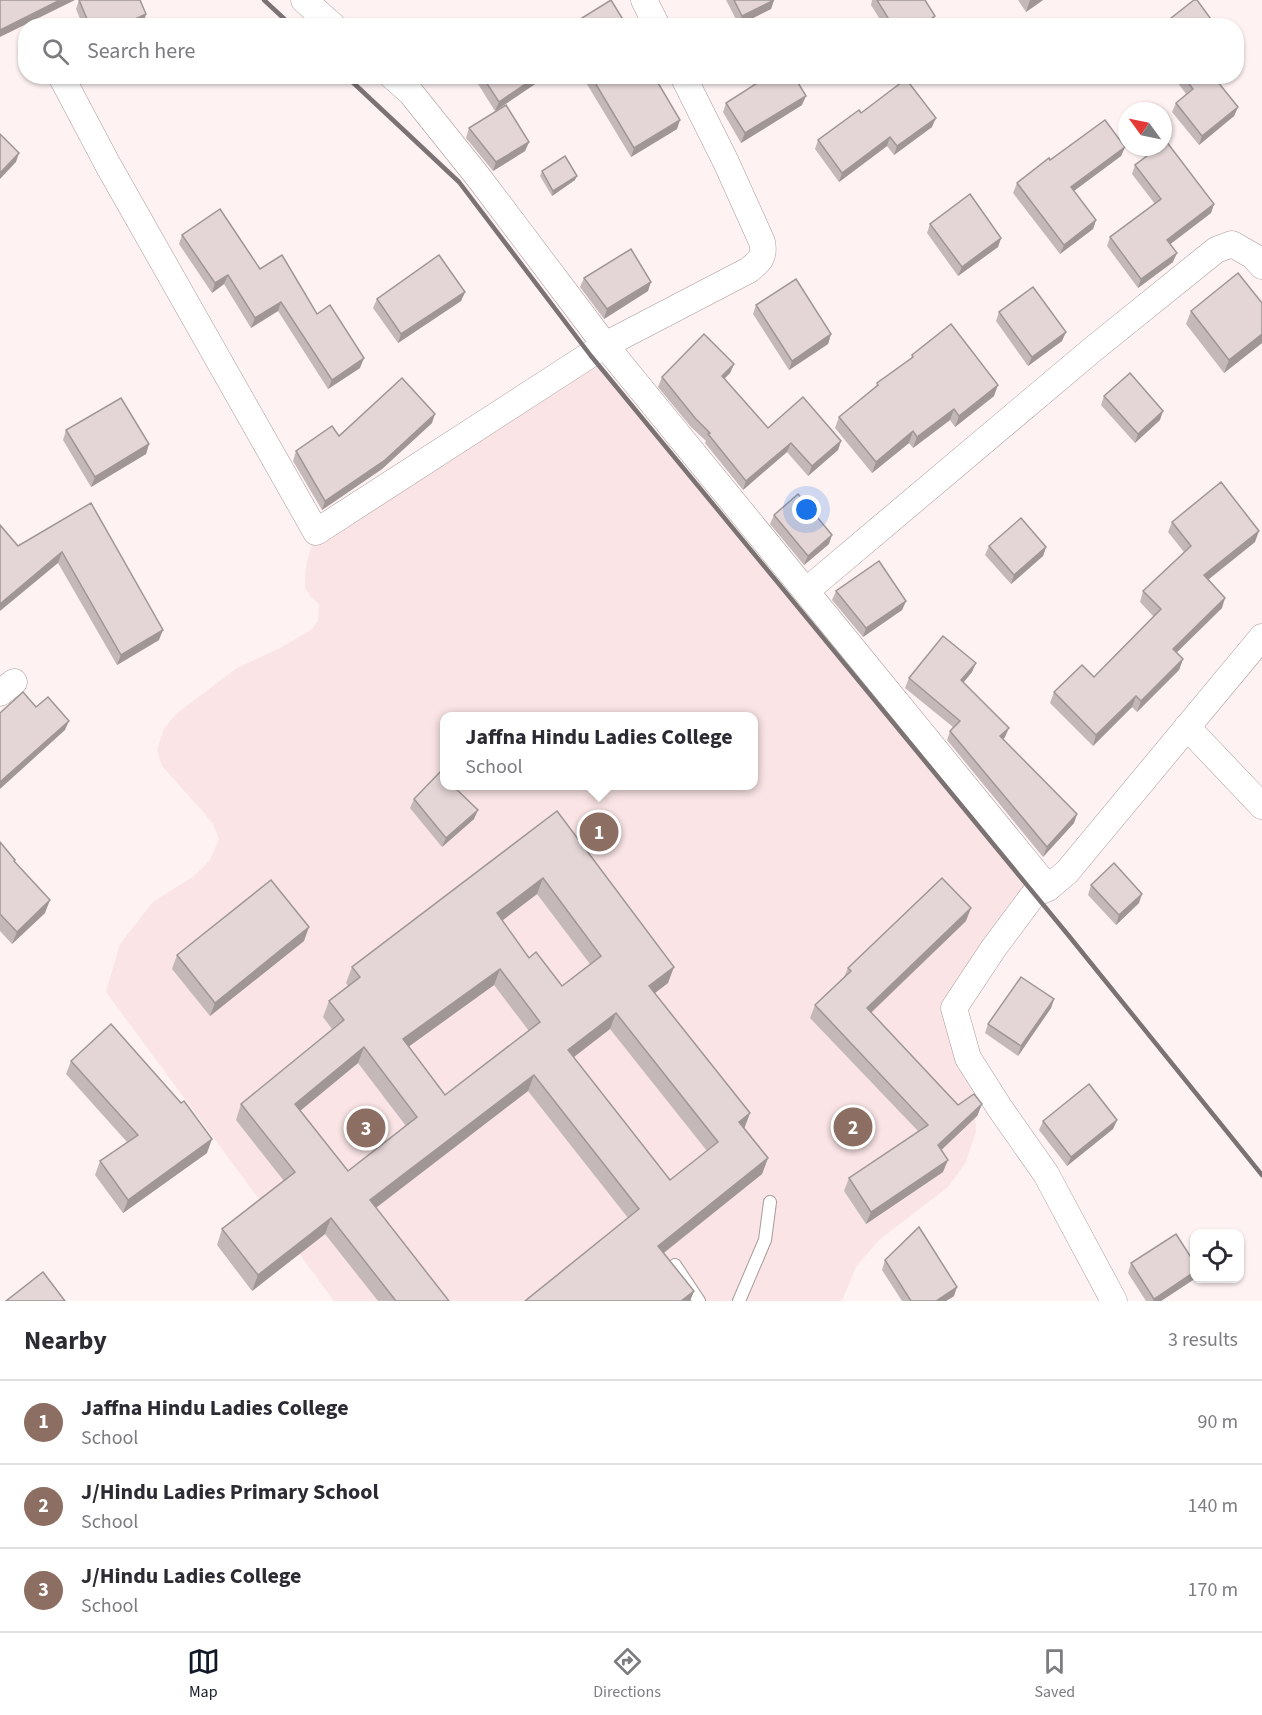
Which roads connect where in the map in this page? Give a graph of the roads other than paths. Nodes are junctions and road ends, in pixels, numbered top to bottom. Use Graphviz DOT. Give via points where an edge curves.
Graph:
graph roads {
  1 [pos="304,0"];
  2 [pos="644,0"];
  3 [pos="324,18"];
  4 [pos="653,18"];
  5 [pos="65,84"];
  6 [pos="401,84"];
  7 [pos="687,84"];
  8 [pos="1262,266"];
  9 [pos="605,345"];
  10 [pos="806,591"];
  11 [pos="1262,637"];
  12 [pos="1187,727"];
  13 [pos="1262,806"];
  14 [pos="1048,888"];
  15 [pos="770,1202"];
  16 [pos="675,1265"];
  17 [pos="699,1301"];
  18 [pos="739,1301"];
  19 [pos="1114,1301"];
  1 -- 3 [label="street"];
  2 -- 4 [label="street"];
  5 -- 9 [label="street" via="316,532"];
  6 -- 9 [label="street" via="472,170"];
  7 -- 9 [label="street" via="726,162 764,253 761,261 749,270"];
  8 -- 10 [label="street" via="1232,244 1216,250"];
  9 -- 10 [label="street"];
  10 -- 14 [label="street"];
  11 -- 12 [label="street"];
  12 -- 13 [label="street"];
  12 -- 14 [label="street" via="1067,872"];
  14 -- 19 [label="street" via="1034,894 954,1008 968,1058 1046,1174"];
  15 -- 18 [label="lane" via="765,1240"];
  16 -- 17 [label="lane"];
}
